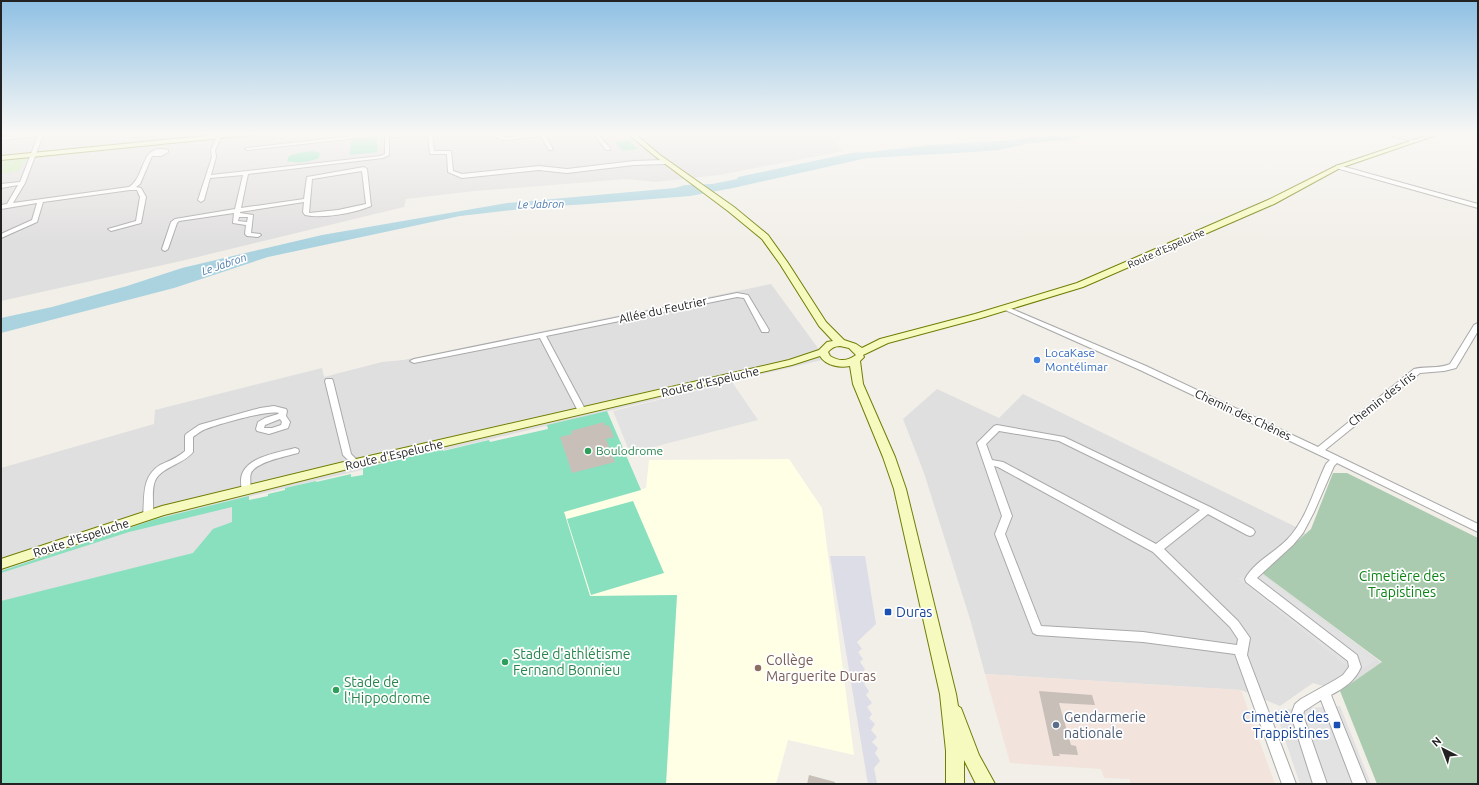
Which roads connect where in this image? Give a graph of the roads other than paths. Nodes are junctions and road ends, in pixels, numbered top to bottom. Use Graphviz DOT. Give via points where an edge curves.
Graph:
graph roads {
  1 [pos="364,169"];
  2 [pos="27,170"];
  3 [pos="143,170"];
  4 [pos="210,170"];
  5 [pos="268,170"];
  6 [pos="360,170"];
  7 [pos="451,170"];
  8 [pos="523,170"];
  9 [pos="554,170"];
  10 [pos="578,170"];
  11 [pos="676,170"];
  12 [pos="1333,170"];
  13 [pos="1347,170"];
  14 [pos="246,172"];
  15 [pos="208,177"];
  16 [pos="22,183"];
  17 [pos="1,186"];
  18 [pos="130,188"];
  19 [pos="201,200"];
  20 [pos="307,200"];
  21 [pos="40,202"];
  22 [pos="9,206"];
  23 [pos="1478,206"];
  24 [pos="1,207"];
  25 [pos="237,213"];
  26 [pos="111,229"];
  27 [pos="258,235"];
  28 [pos="1,236"];
  29 [pos="165,248"];
  30 [pos="1005,308"];
  31 [pos="822,324"];
  32 [pos="1478,325"];
  33 [pos="766,330"];
  34 [pos="542,335"];
  35 [pos="841,343"];
  36 [pos="856,353"];
  37 [pos="829,355"];
  38 [pos="414,361"];
  39 [pos="329,381"];
  40 [pos="858,384"];
  41 [pos="582,411"];
  42 [pos="282,416"];
  43 [pos="295,451"];
  44 [pos="1319,451"];
  45 [pos="1335,460"];
  46 [pos="988,462"];
  47 [pos="356,463"];
  48 [pos="246,490"];
  49 [pos="1207,509"];
  50 [pos="148,516"];
  51 [pos="1478,528"];
  52 [pos="1250,532"];
  53 [pos="1156,549"];
  54 [pos="1,564"];
  55 [pos="1242,650"];
  56 [pos="1324,693"];
  57 [pos="948,694"];
  58 [pos="955,784"];
  59 [pos="986,784"];
  60 [pos="1288,784"];
  61 [pos="1320,784"];
  62 [pos="1360,784"];
  1 -- 20 [label="street" via="369,205 366,207 311,215 306,212"];
  2 -- 16 [label="street"];
  3 -- 18 [label="street" via="137,184"];
  4 -- 15 [label="street"];
  5 -- 14 [label="street"];
  6 -- 20 [label="street" via="309,178"];
  7 -- 8 [label="street" via="462,176"];
  9 -- 10 [label="street"];
  11 -- 31 [label="main road" via="717,198 765,237"];
  12 -- 30 [label="main road, Route d'Espeluche" via="1271,202 1127,265 1080,284"];
  13 -- 23 [label="street"];
  14 -- 15 [label="street"];
  14 -- 25 [label="street"];
  15 -- 19 [label="street"];
  16 -- 17 [label="street"];
  16 -- 22 [label="street"];
  18 -- 21 [label="street"];
  18 -- 26 [label="street" via="140,189 143,197 139,222"];
  20 -- 25 [label="street"];
  21 -- 22 [label="street"];
  21 -- 28 [label="street" via="35,221"];
  22 -- 24 [label="street"];
  25 -- 27 [label="street" via="251,216 249,235"];
  25 -- 29 [label="street" via="177,220"];
  30 -- 36 [label="main road, Route d'Espeluche" via="884,341"];
  30 -- 44 [label="street, Chemin des Chênes" via="1143,368"];
  31 -- 35 [label="main road"];
  31 -- 37 [label="main road"];
  32 -- 44 [label="street, Chemin des Iris" via="1453,366 1446,370 1417,371"];
  33 -- 34 [label="street, Allée du Feutrier" via="746,296 737,295"];
  34 -- 38 [label="street, Allée du Feutrier"];
  34 -- 41 [label="street"];
  35 -- 36 [label="main road"];
  35 -- 37 [label="main road"];
  36 -- 37 [label="main road, Route d'Espeluche"];
  36 -- 40 [label="main road"];
  37 -- 40 [label="main road"];
  37 -- 41 [label="main road, Route d'Espeluche"];
  39 -- 47 [label="street" via="347,456"];
  40 -- 57 [label="main road" via="900,489"];
  41 -- 47 [label="main road, Route d'Espeluche"];
  42 -- 50 [label="street" via="283,411 274,409 202,427 192,432 189,436 189,452 184,458 157,472 151,479"];
  43 -- 48 [label="street" via="252,465 247,472"];
  44 -- 45 [label="street, Chemin des Chênes"];
  45 -- 51 [label="street, Chemin des Chênes"];
  45 -- 56 [label="street" via="1330,464 1295,537 1250,579 1352,658 1355,666 1352,674"];
  46 -- 49 [label="street" via="980,443 997,428 1061,439"];
  46 -- 53 [label="street" via="1000,464"];
  46 -- 55 [label="street" via="1008,516 1000,534 1037,630 1143,636"];
  47 -- 48 [label="main road, Route d'Espeluche"];
  48 -- 50 [label="main road, Route d'Espeluche"];
  49 -- 52 [label="street"];
  49 -- 53 [label="street"];
  50 -- 54 [label="main road, Route d'Espeluche"];
  53 -- 55 [label="street" via="1234,624 1244,638"];
  55 -- 60 [label="street" via="1241,655"];
  56 -- 61 [label="street" via="1301,705 1297,715"];
  56 -- 62 [label="street"];
  57 -- 58 [label="main road" via="955,751"];
  57 -- 59 [label="main road" via="972,759"];
}
